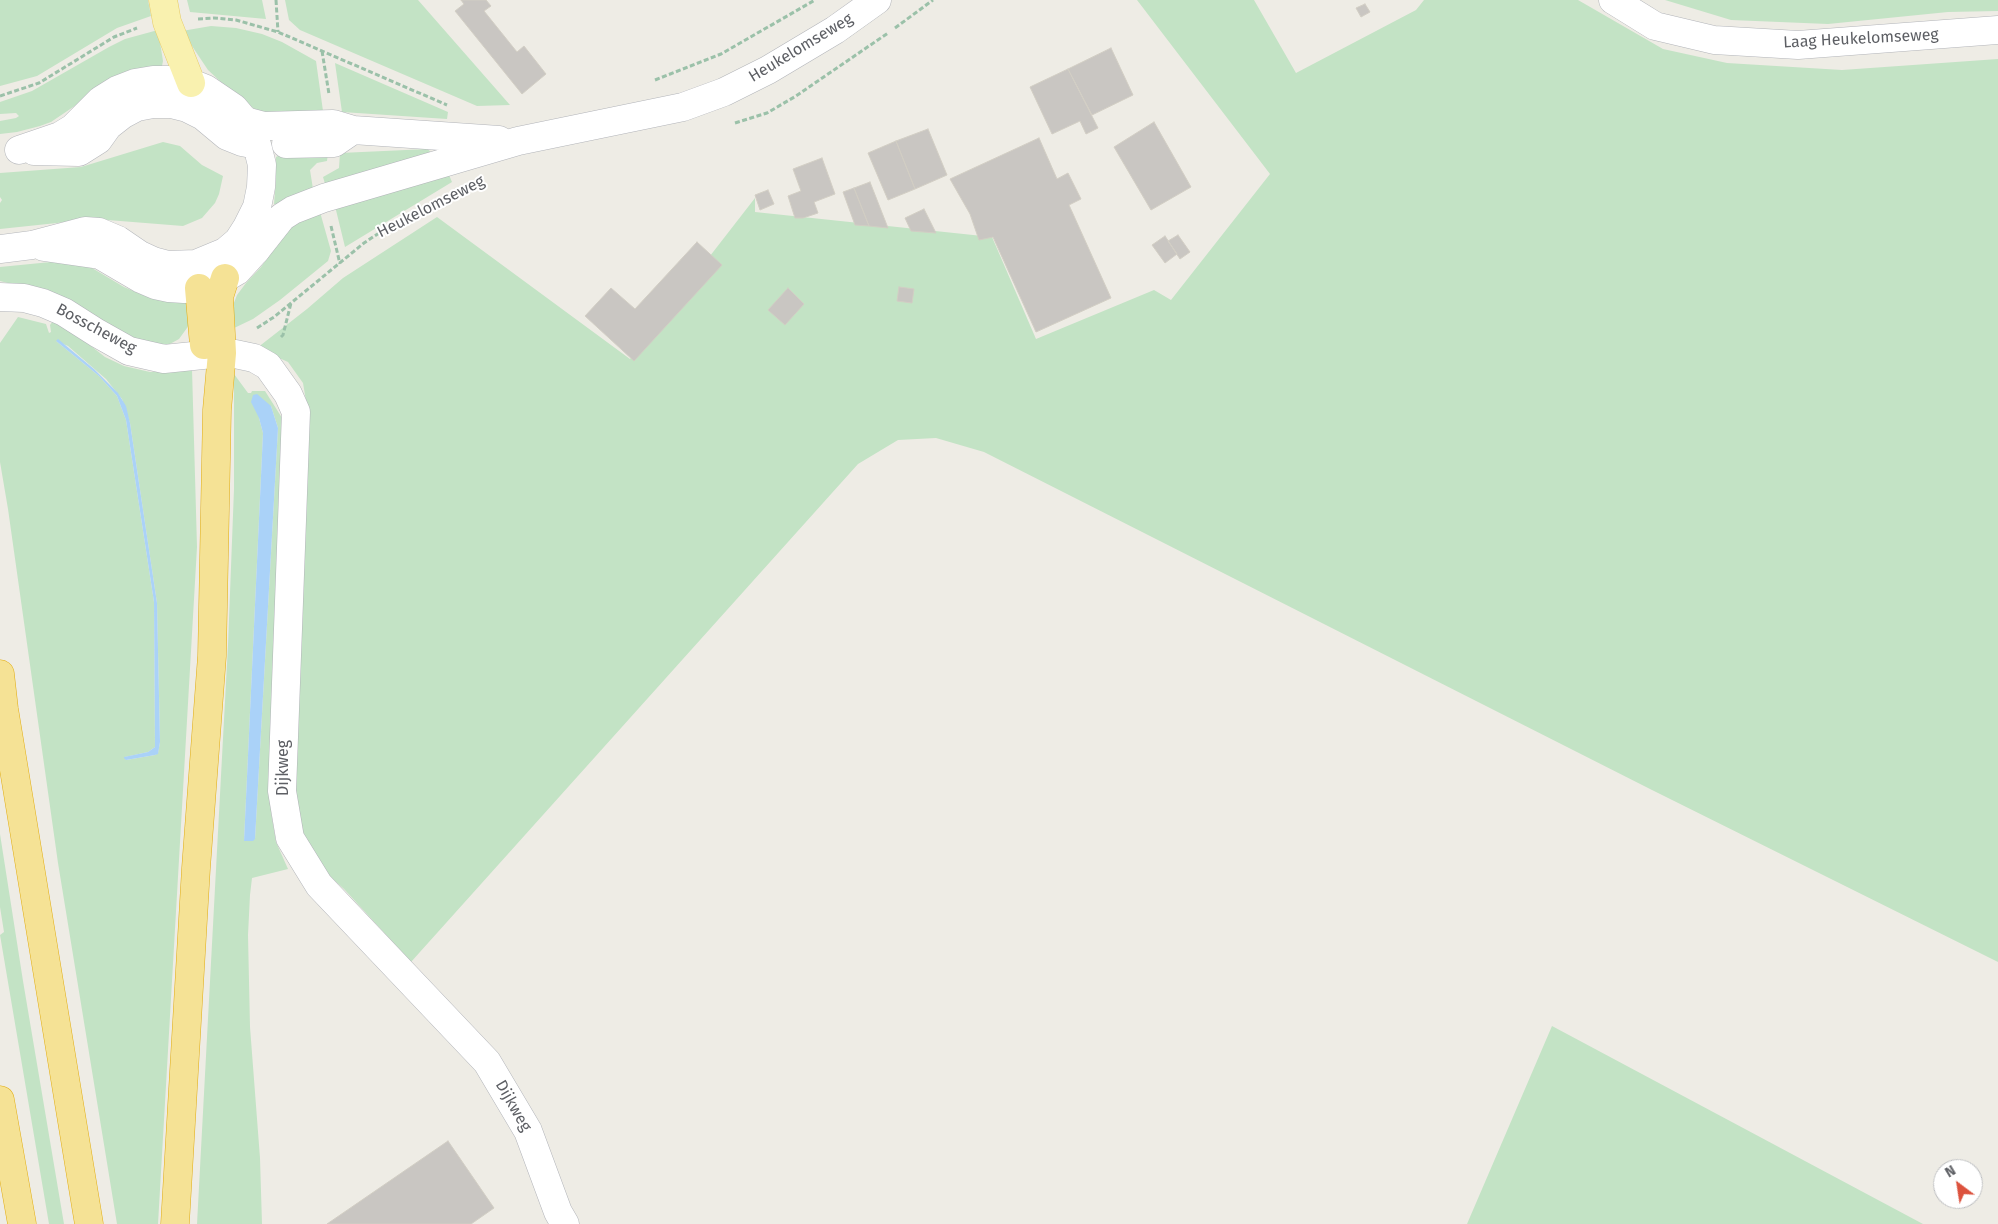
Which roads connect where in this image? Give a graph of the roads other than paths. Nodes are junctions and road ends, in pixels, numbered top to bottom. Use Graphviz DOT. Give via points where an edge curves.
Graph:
graph roads {
  1 [pos="163,0"];
  2 [pos="878,0"];
  3 [pos="1613,0"];
  4 [pos="1998,30"];
  5 [pos="190,83"];
  6 [pos="251,133"];
  7 [pos="518,141"];
  8 [pos="9,152"];
  9 [pos="32,245"];
  10 [pos="0,248"];
  11 [pos="218,269"];
  12 [pos="199,288"];
  13 [pos="0,297"];
  14 [pos="213,354"];
  15 [pos="0,674"];
  16 [pos="0,1100"];
  17 [pos="22,1224"];
  18 [pos="89,1224"];
  19 [pos="175,1224"];
  20 [pos="565,1224"];
  1 -- 5 [label="main road" via="167,22"];
  2 -- 7 [label="street, Heukelomseweg" via="768,70 683,108"];
  3 -- 4 [label="street, Laag Heukelomseweg" via="1655,26 1714,40 1798,45"];
  5 -- 6 [label="street" via="206,89 234,108"];
  5 -- 8 [label="street" via="154,80 126,86 101,100 73,128 60,136"];
  6 -- 7 [label="street, Heukelomseweg" via="334,143 353,130"];
  6 -- 8 [label="street, Heukelomseweg" via="242,142 227,136 203,116 187,108 153,104 122,115 98,140 79,152"];
  6 -- 11 [label="street" via="262,165 257,207 238,240 225,252"];
  7 -- 11 [label="street, Heukelomseweg" via="293,210 276,224 237,271"];
  9 -- 10 [label="street"];
  9 -- 11 [label="street" via="85,231 100,232 140,255 168,265"];
  9 -- 12 [label="street" via="100,255 141,279 162,287"];
  11 -- 12 [label="street"];
  11 -- 14 [label="highway" via="219,297"];
  12 -- 14 [label="highway"];
  13 -- 14 [label="street, Bosscheweg" via="44,302 129,350 164,359"];
  14 -- 19 [label="highway" via="217,410 212,656"];
  14 -- 20 [label="street, Dijkweg" via="254,358 268,366 288,394 296,412 282,791 290,838 318,884 487,1062 528,1131"];
  15 -- 18 [label="highway"];
  16 -- 17 [label="highway"];
}
